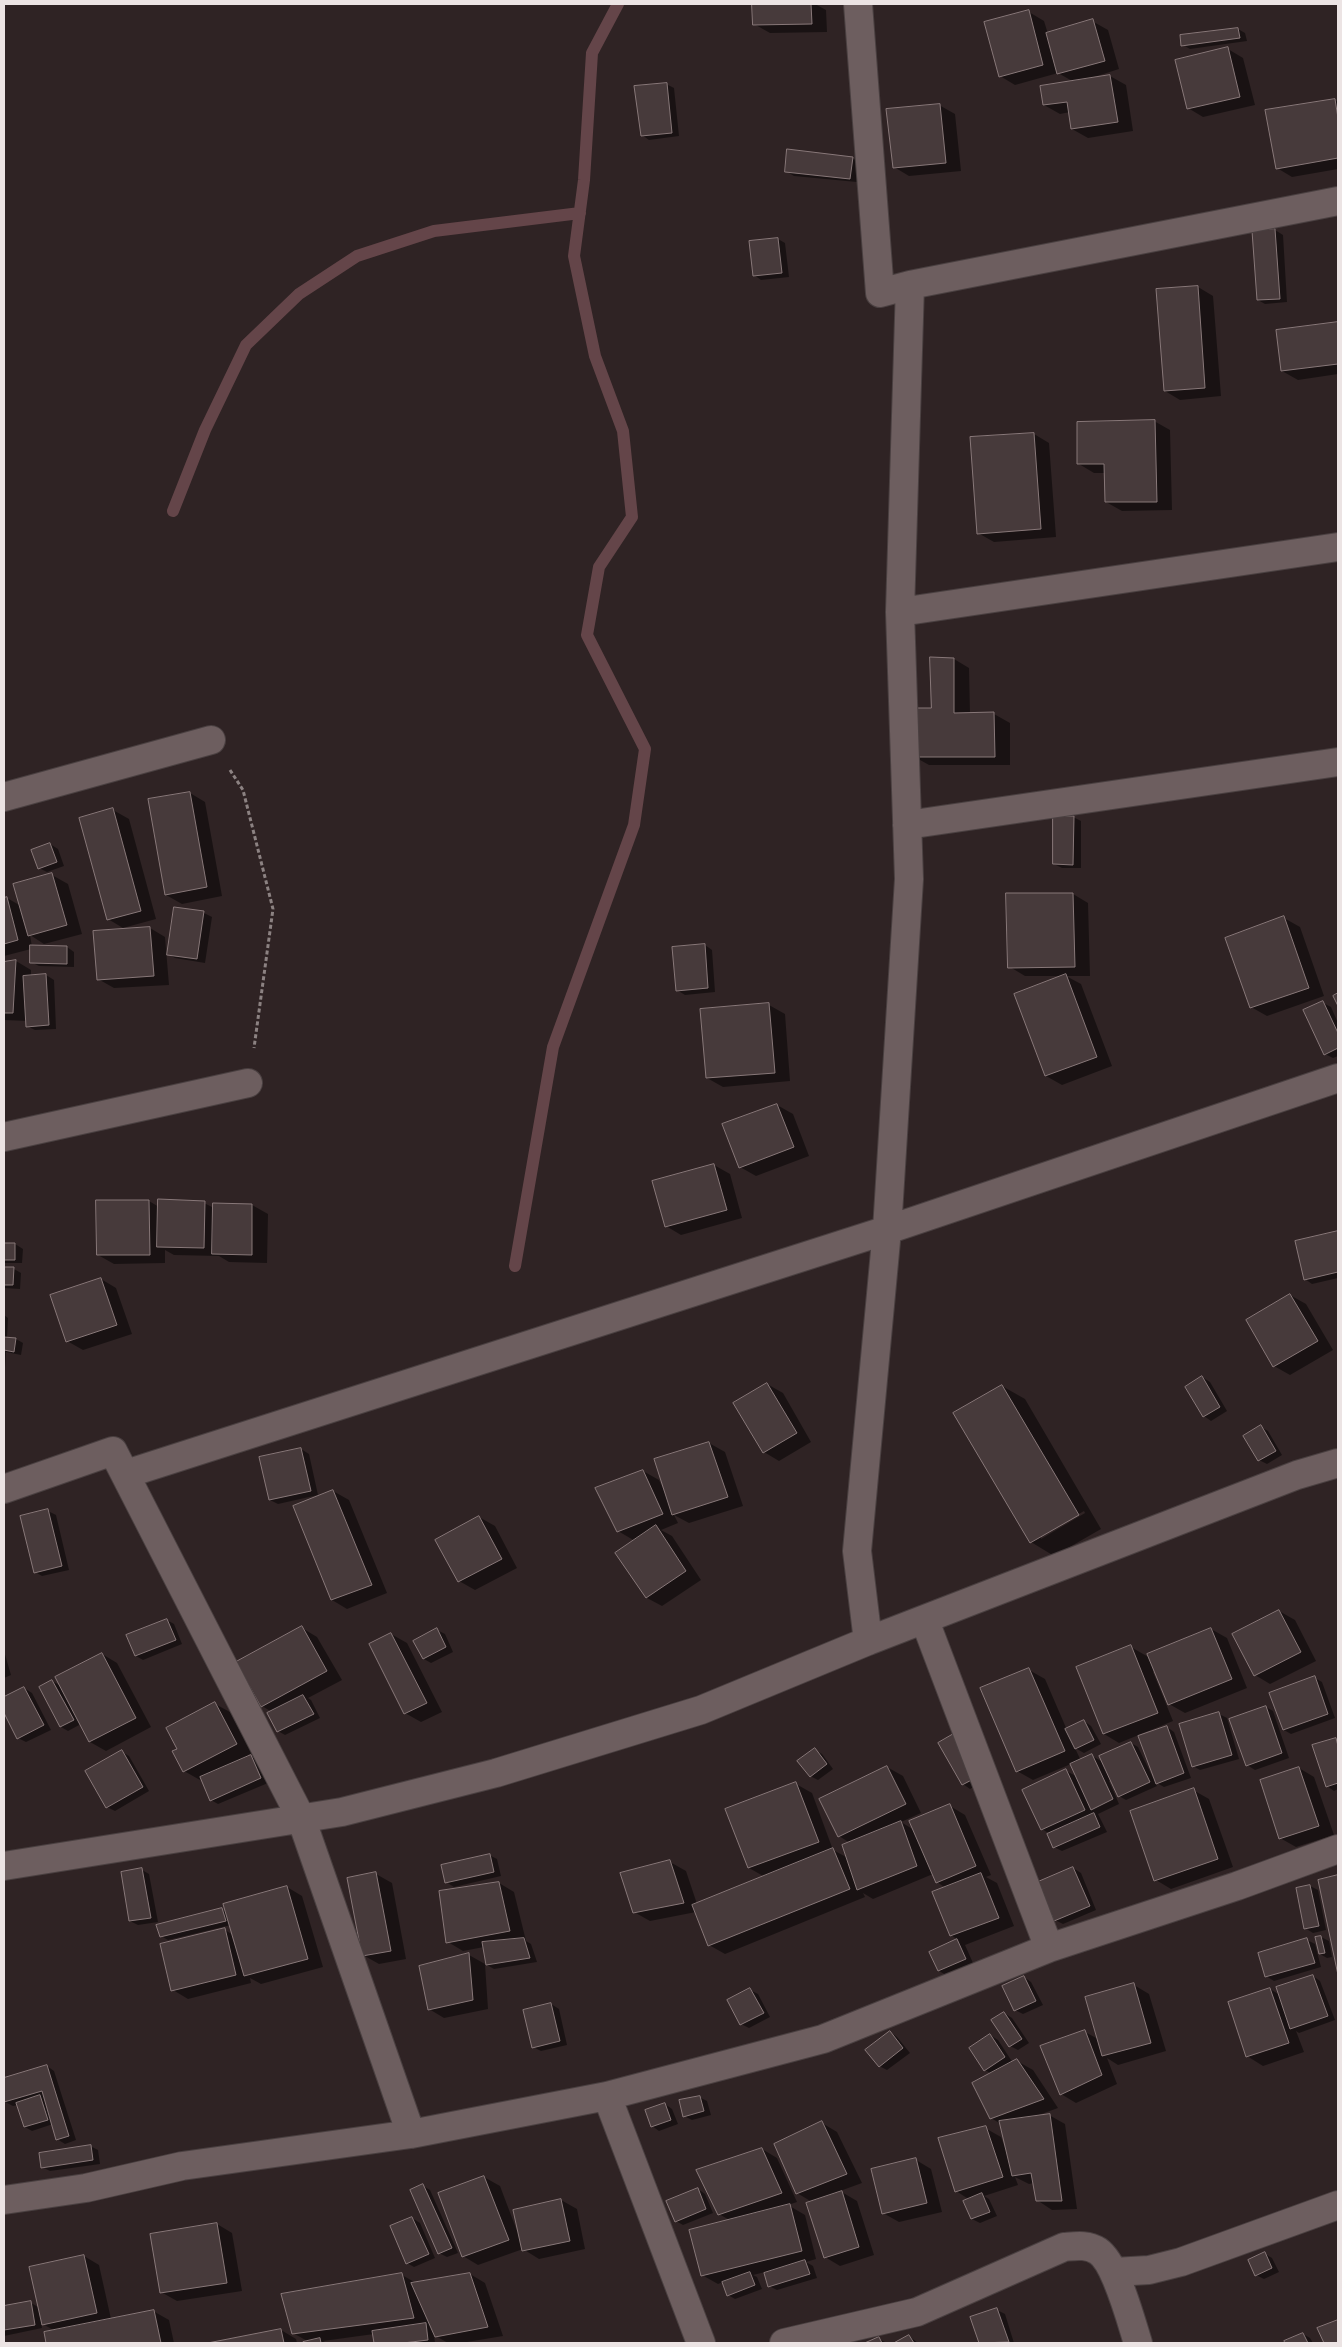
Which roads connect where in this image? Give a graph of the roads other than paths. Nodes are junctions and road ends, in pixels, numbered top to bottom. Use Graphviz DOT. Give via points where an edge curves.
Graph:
graph roads {
  1 [pos="858,4"];
  2 [pos="1338,201"];
  3 [pos="910,285"];
  4 [pos="1338,547"];
  5 [pos="900,612"];
  6 [pos="211,740"];
  7 [pos="1338,762"];
  8 [pos="4,797"];
  9 [pos="907,825"];
  10 [pos="1338,1078"];
  11 [pos="248,1083"];
  12 [pos="4,1137"];
  13 [pos="887,1230"];
  14 [pos="1338,1463"];
  15 [pos="126,1474"];
  16 [pos="4,1489"];
  17 [pos="925,1621"];
  18 [pos="868,1641"];
  19 [pos="301,1818"];
  20 [pos="1338,1849"];
  21 [pos="4,1866"];
  22 [pos="1049,1948"];
  23 [pos="607,2096"];
  24 [pos="411,2134"];
  25 [pos="4,2200"];
  26 [pos="1338,2205"];
  27 [pos="1114,2272"];
  28 [pos="701,2343"];
  29 [pos="784,2343"];
  30 [pos="1138,2343"];
  1 -- 3 [label="street" via="880,293"];
  2 -- 3 [label="street"];
  3 -- 5 [label="street"];
  4 -- 5 [label="street"];
  5 -- 9 [label="street"];
  6 -- 8 [label="street"];
  7 -- 9 [label="street"];
  9 -- 13 [label="street" via="909,879"];
  10 -- 13 [label="street"];
  11 -- 12 [label="street"];
  13 -- 15 [label="street"];
  13 -- 18 [label="street" via="857,1551"];
  14 -- 17 [label="street" via="1297,1475"];
  15 -- 16 [label="street" via="114,1450"];
  15 -- 19 [label="street"];
  17 -- 18 [label="street"];
  17 -- 22 [label="street"];
  18 -- 19 [label="street" via="692,1713 496,1774 342,1812"];
  19 -- 21 [label="street"];
  19 -- 24 [label="street"];
  20 -- 22 [label="street"];
  22 -- 23 [label="street" via="823,2039"];
  23 -- 24 [label="street"];
  23 -- 28 [label="street"];
  24 -- 25 [label="street" via="182,2166 86,2188"];
  26 -- 27 [label="street" via="1181,2262 1149,2270"];
  27 -- 29 [label="street" via="1099,2252 1083,2245 1064,2247 917,2312"];
  27 -- 30 [label="street"];
}
